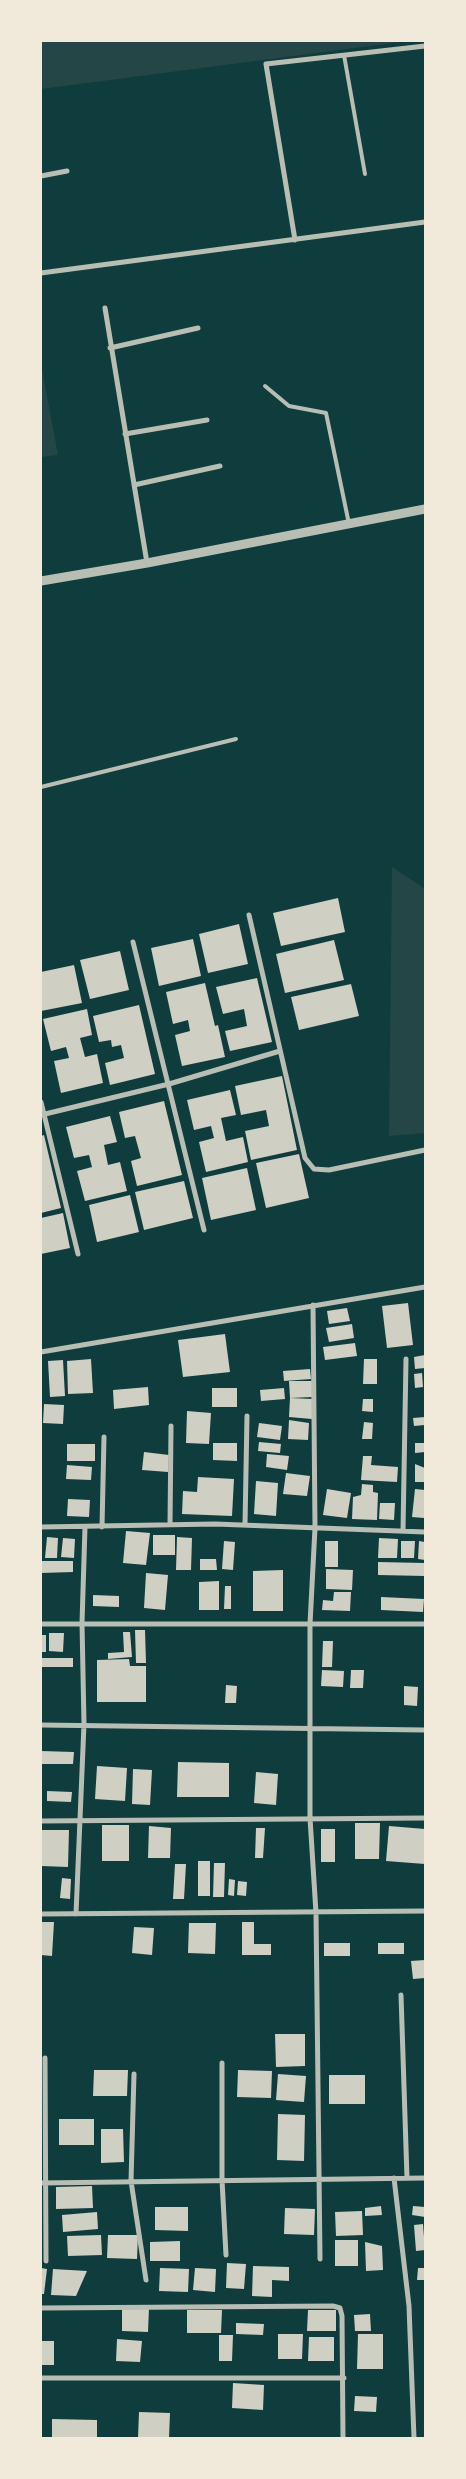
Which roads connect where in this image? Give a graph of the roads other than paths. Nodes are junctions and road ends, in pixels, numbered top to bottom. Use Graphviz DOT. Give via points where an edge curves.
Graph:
graph roads {
  1 [pos="425,46"];
  2 [pos="344,55"];
  3 [pos="67,171"];
  4 [pos="365,174"];
  5 [pos="41,176"];
  6 [pos="425,222"];
  7 [pos="295,240"];
  8 [pos="41,273"];
  9 [pos="105,308"];
  10 [pos="198,328"];
  11 [pos="110,348"];
  12 [pos="265,386"];
  13 [pos="207,420"];
  14 [pos="125,434"];
  15 [pos="220,466"];
  16 [pos="134,485"];
  17 [pos="425,509"];
  18 [pos="349,524"];
  19 [pos="147,563"];
  20 [pos="41,581"];
  21 [pos="236,739"];
  22 [pos="41,787"];
  23 [pos="249,915"];
  24 [pos="133,942"];
  25 [pos="280,1051"];
  26 [pos="169,1084"];
  27 [pos="41,1102"];
  28 [pos="43,1115"];
  29 [pos="425,1150"];
  30 [pos="204,1230"];
  31 [pos="78,1254"];
  32 [pos="425,1287"];
  33 [pos="314,1305"];
  34 [pos="41,1352"];
  35 [pos="406,1359"];
  36 [pos="248,1416"];
  37 [pos="171,1426"];
  38 [pos="104,1437"];
  39 [pos="170,1525"];
  40 [pos="245,1525"];
  41 [pos="41,1527"];
  42 [pos="85,1527"];
  43 [pos="102,1527"];
  44 [pos="315,1528"];
  45 [pos="402,1531"];
  46 [pos="425,1532"];
  47 [pos="82,1623"];
  48 [pos="41,1624"];
  49 [pos="310,1624"];
  50 [pos="425,1624"];
  51 [pos="84,1724"];
  52 [pos="41,1725"];
  53 [pos="310,1727"];
  54 [pos="425,1730"];
  55 [pos="310,1818"];
  56 [pos="425,1818"];
  57 [pos="79,1820"];
  58 [pos="41,1821"];
  59 [pos="425,1911"];
  60 [pos="316,1913"];
  61 [pos="41,1914"];
  62 [pos="76,1914"];
  63 [pos="401,1995"];
  64 [pos="45,2058"];
  65 [pos="222,2063"];
  66 [pos="134,2074"];
  67 [pos="394,2178"];
  68 [pos="407,2178"];
  69 [pos="425,2178"];
  70 [pos="320,2179"];
  71 [pos="222,2180"];
  72 [pos="131,2181"];
  73 [pos="44,2183"];
  74 [pos="226,2255"];
  75 [pos="320,2259"];
  76 [pos="46,2261"];
  77 [pos="146,2280"];
  78 [pos="41,2308"];
  79 [pos="41,2378"];
  80 [pos="344,2378"];
  81 [pos="343,2438"];
  82 [pos="414,2438"];
  1 -- 2 [label="street"];
  2 -- 4 [label="lane"];
  2 -- 7 [label="street" via="266,64"];
  3 -- 5 [label="street"];
  6 -- 7 [label="street"];
  7 -- 8 [label="street"];
  9 -- 11 [label="street"];
  10 -- 11 [label="street"];
  11 -- 14 [label="street"];
  12 -- 18 [label="lane" via="289,406 326,414"];
  13 -- 14 [label="street"];
  14 -- 16 [label="street"];
  15 -- 16 [label="street"];
  16 -- 19 [label="street"];
  17 -- 18 [label="street"];
  18 -- 19 [label="street"];
  19 -- 20 [label="street"];
  21 -- 22 [label="lane"];
  23 -- 25 [label="street"];
  24 -- 26 [label="street"];
  25 -- 26 [label="street"];
  25 -- 29 [label="street" via="304,1158 314,1169 329,1170"];
  26 -- 28 [label="street"];
  26 -- 30 [label="street"];
  27 -- 28 [label="street"];
  28 -- 31 [label="street"];
  32 -- 33 [label="street"];
  33 -- 34 [label="street"];
  33 -- 44 [label="street"];
  35 -- 45 [label="street"];
  36 -- 40 [label="street"];
  37 -- 39 [label="street"];
  38 -- 43 [label="street"];
  39 -- 40 [label="street"];
  39 -- 43 [label="street"];
  40 -- 44 [label="street"];
  41 -- 42 [label="street"];
  42 -- 43 [label="street"];
  42 -- 47 [label="street"];
  44 -- 45 [label="street"];
  44 -- 49 [label="street"];
  45 -- 46 [label="street"];
  47 -- 48 [label="street"];
  47 -- 49 [label="street"];
  47 -- 51 [label="street"];
  49 -- 50 [label="street"];
  49 -- 53 [label="street"];
  51 -- 52 [label="street"];
  51 -- 53 [label="street"];
  51 -- 57 [label="street"];
  53 -- 54 [label="street"];
  53 -- 55 [label="street"];
  55 -- 56 [label="street"];
  55 -- 57 [label="street"];
  55 -- 60 [label="street"];
  57 -- 58 [label="street"];
  57 -- 62 [label="street"];
  59 -- 60 [label="street"];
  60 -- 62 [label="street"];
  60 -- 70 [label="street"];
  61 -- 62 [label="street"];
  63 -- 68 [label="street"];
  64 -- 73 [label="street"];
  65 -- 71 [label="street"];
  66 -- 72 [label="street"];
  67 -- 68 [label="street"];
  67 -- 70 [label="street"];
  67 -- 82 [label="street" via="409,2306"];
  68 -- 69 [label="street"];
  70 -- 71 [label="street"];
  70 -- 75 [label="street"];
  71 -- 72 [label="street"];
  71 -- 74 [label="street"];
  72 -- 73 [label="street"];
  72 -- 77 [label="street"];
  73 -- 76 [label="street"];
  78 -- 80 [label="street" via="337,2307 342,2316"];
  79 -- 80 [label="street"];
  80 -- 81 [label="street"];
}
